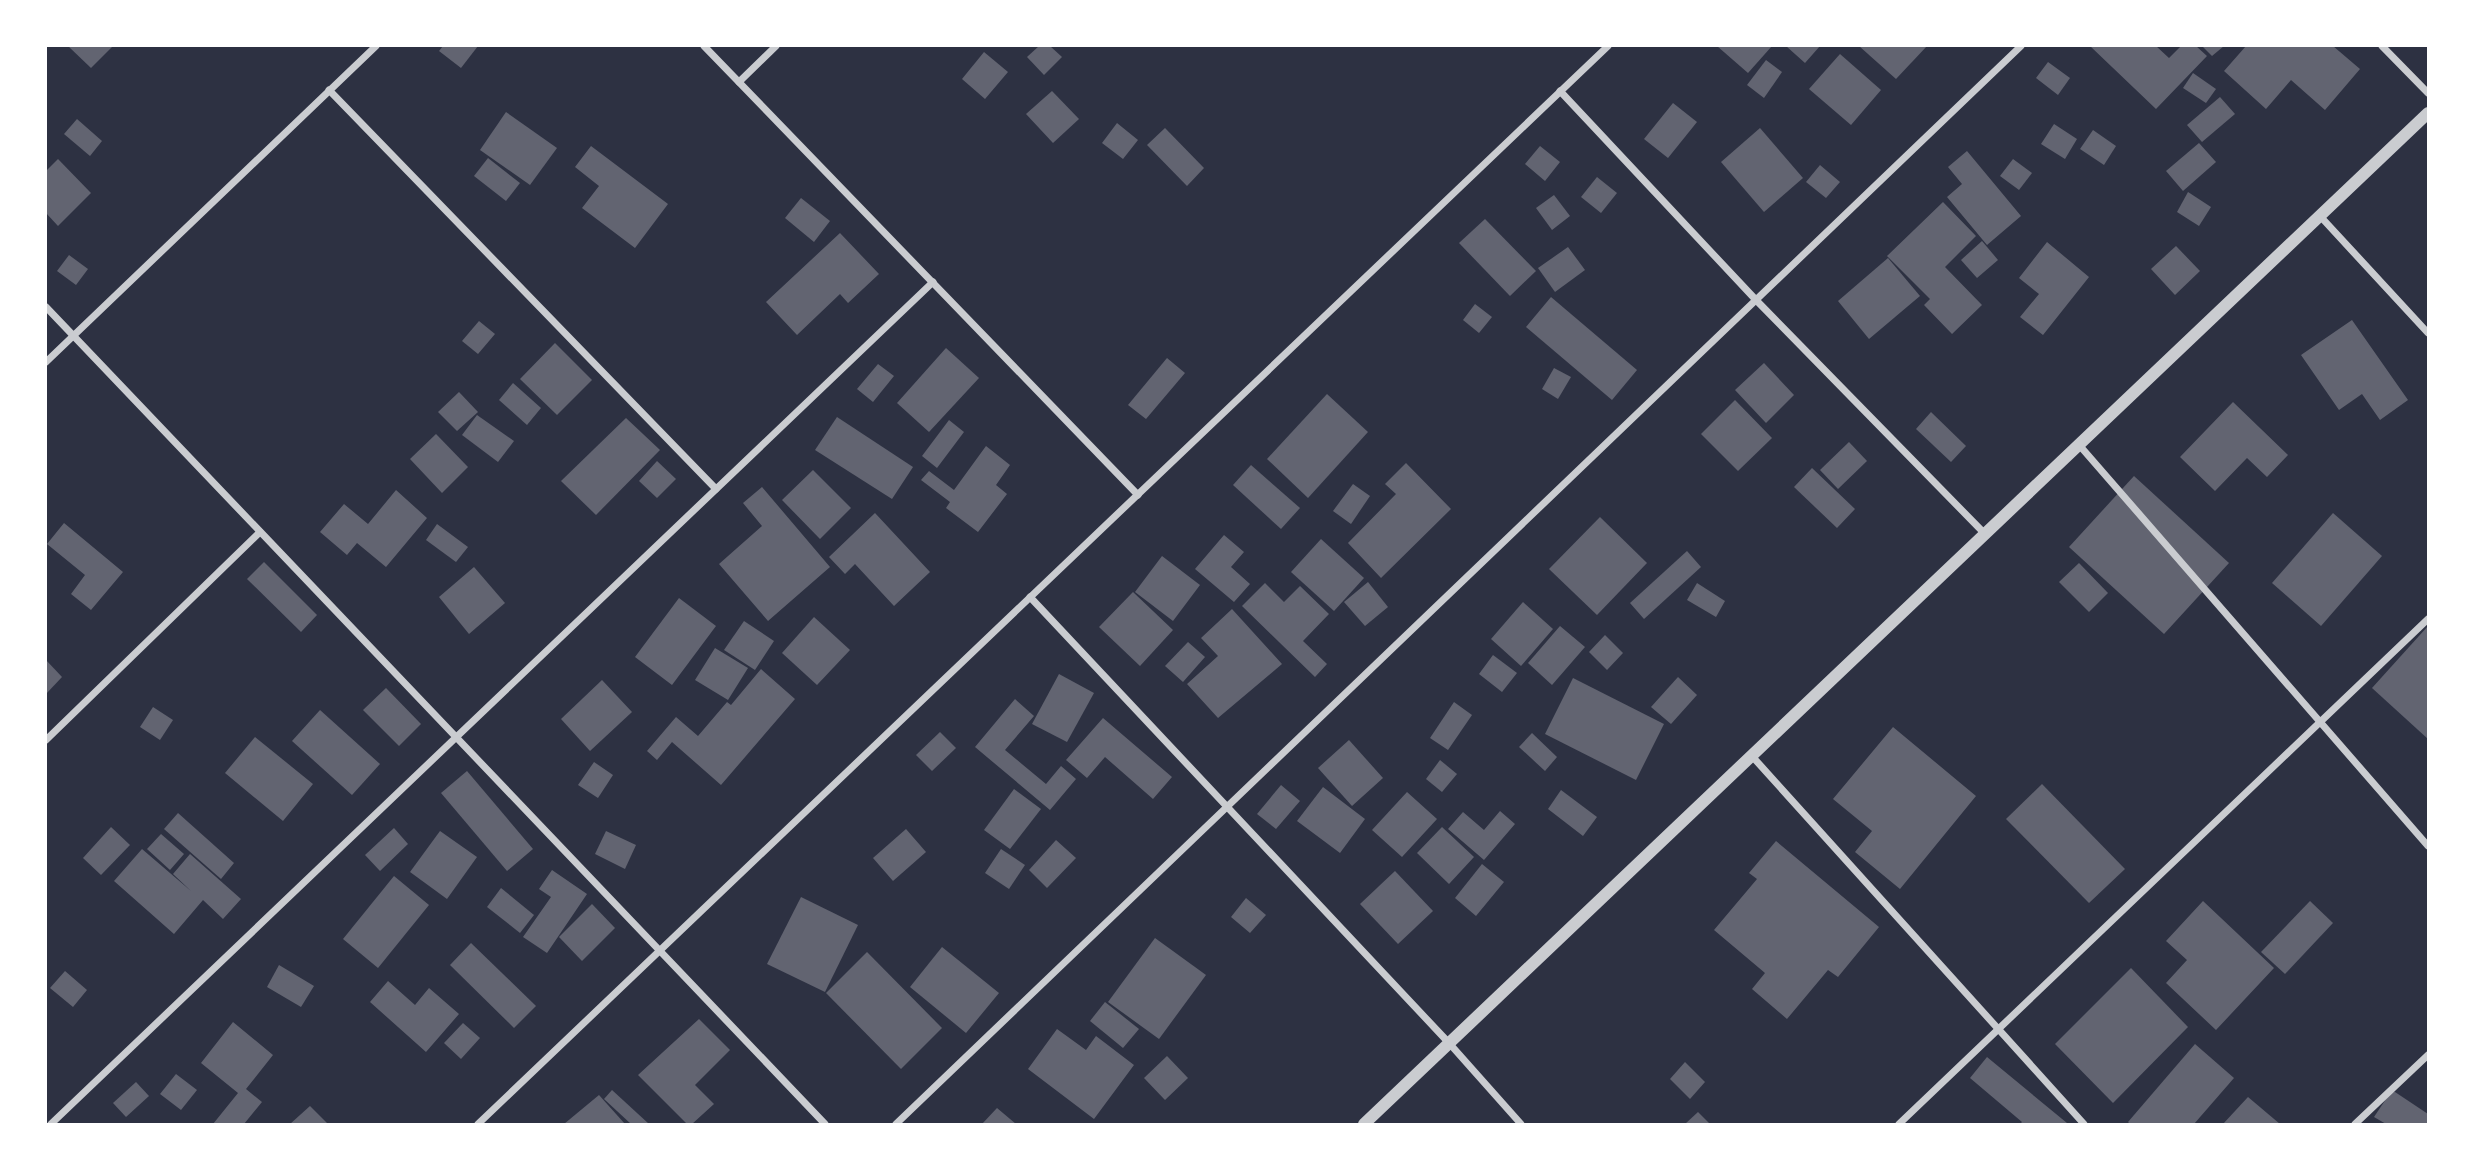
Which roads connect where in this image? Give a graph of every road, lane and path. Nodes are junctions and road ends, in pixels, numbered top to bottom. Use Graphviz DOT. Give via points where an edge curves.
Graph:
graph roads {
  1 [pos="376,46"];
  2 [pos="704,46"];
  3 [pos="776,46"];
  4 [pos="1608,46"];
  5 [pos="2021,46"];
  6 [pos="2382,46"];
  7 [pos="739,82"];
  8 [pos="329,90"];
  9 [pos="1560,91"];
  10 [pos="2428,93"];
  11 [pos="2428,113"];
  12 [pos="2320,216"];
  13 [pos="933,282"];
  14 [pos="1756,300"];
  15 [pos="46,307"];
  16 [pos="2428,333"];
  17 [pos="73,336"];
  18 [pos="46,362"];
  19 [pos="2080,446"];
  20 [pos="716,489"];
  21 [pos="1138,495"];
  22 [pos="260,532"];
  23 [pos="1986,535"];
  24 [pos="1030,597"];
  25 [pos="2428,619"];
  26 [pos="2320,723"];
  27 [pos="456,738"];
  28 [pos="46,740"];
  29 [pos="1751,755"];
  30 [pos="1227,808"];
  31 [pos="2428,846"];
  32 [pos="660,951"];
  33 [pos="1998,1029"];
  34 [pos="1450,1043"];
  35 [pos="2428,1055"];
  36 [pos="51,1125"];
  37 [pos="478,1125"];
  38 [pos="825,1125"];
  39 [pos="897,1125"];
  40 [pos="1364,1125"];
  41 [pos="1521,1125"];
  42 [pos="1899,1125"];
  43 [pos="2084,1125"];
  44 [pos="2355,1125"];
  1 -- 8 [label="street"];
  2 -- 7 [label="street"];
  3 -- 7 [label="street"];
  4 -- 9 [label="street"];
  5 -- 14 [label="street"];
  6 -- 10 [label="street"];
  7 -- 13 [label="street"];
  8 -- 17 [label="street"];
  8 -- 20 [label="street"];
  9 -- 14 [label="street"];
  9 -- 21 [label="street"];
  11 -- 12 [label="street"];
  12 -- 16 [label="street"];
  12 -- 19 [label="street"];
  13 -- 20 [label="street"];
  13 -- 21 [label="street"];
  14 -- 23 [label="street"];
  14 -- 30 [label="street"];
  15 -- 17 [label="street"];
  17 -- 18 [label="street"];
  17 -- 22 [label="street"];
  19 -- 23 [label="street"];
  19 -- 26 [label="street"];
  20 -- 27 [label="street"];
  21 -- 24 [label="street"];
  22 -- 27 [label="street"];
  22 -- 28 [label="street"];
  23 -- 29 [label="street"];
  24 -- 30 [label="street"];
  24 -- 32 [label="street"];
  25 -- 26 [label="street"];
  26 -- 31 [label="street"];
  26 -- 33 [label="street"];
  27 -- 32 [label="street"];
  27 -- 36 [label="street"];
  29 -- 33 [label="street"];
  29 -- 34 [label="street"];
  30 -- 34 [label="street"];
  30 -- 39 [label="street"];
  32 -- 37 [label="street"];
  32 -- 38 [label="street"];
  33 -- 42 [label="street"];
  33 -- 43 [label="street"];
  34 -- 40 [label="street"];
  34 -- 41 [label="street"];
  35 -- 44 [label="street"];
}
